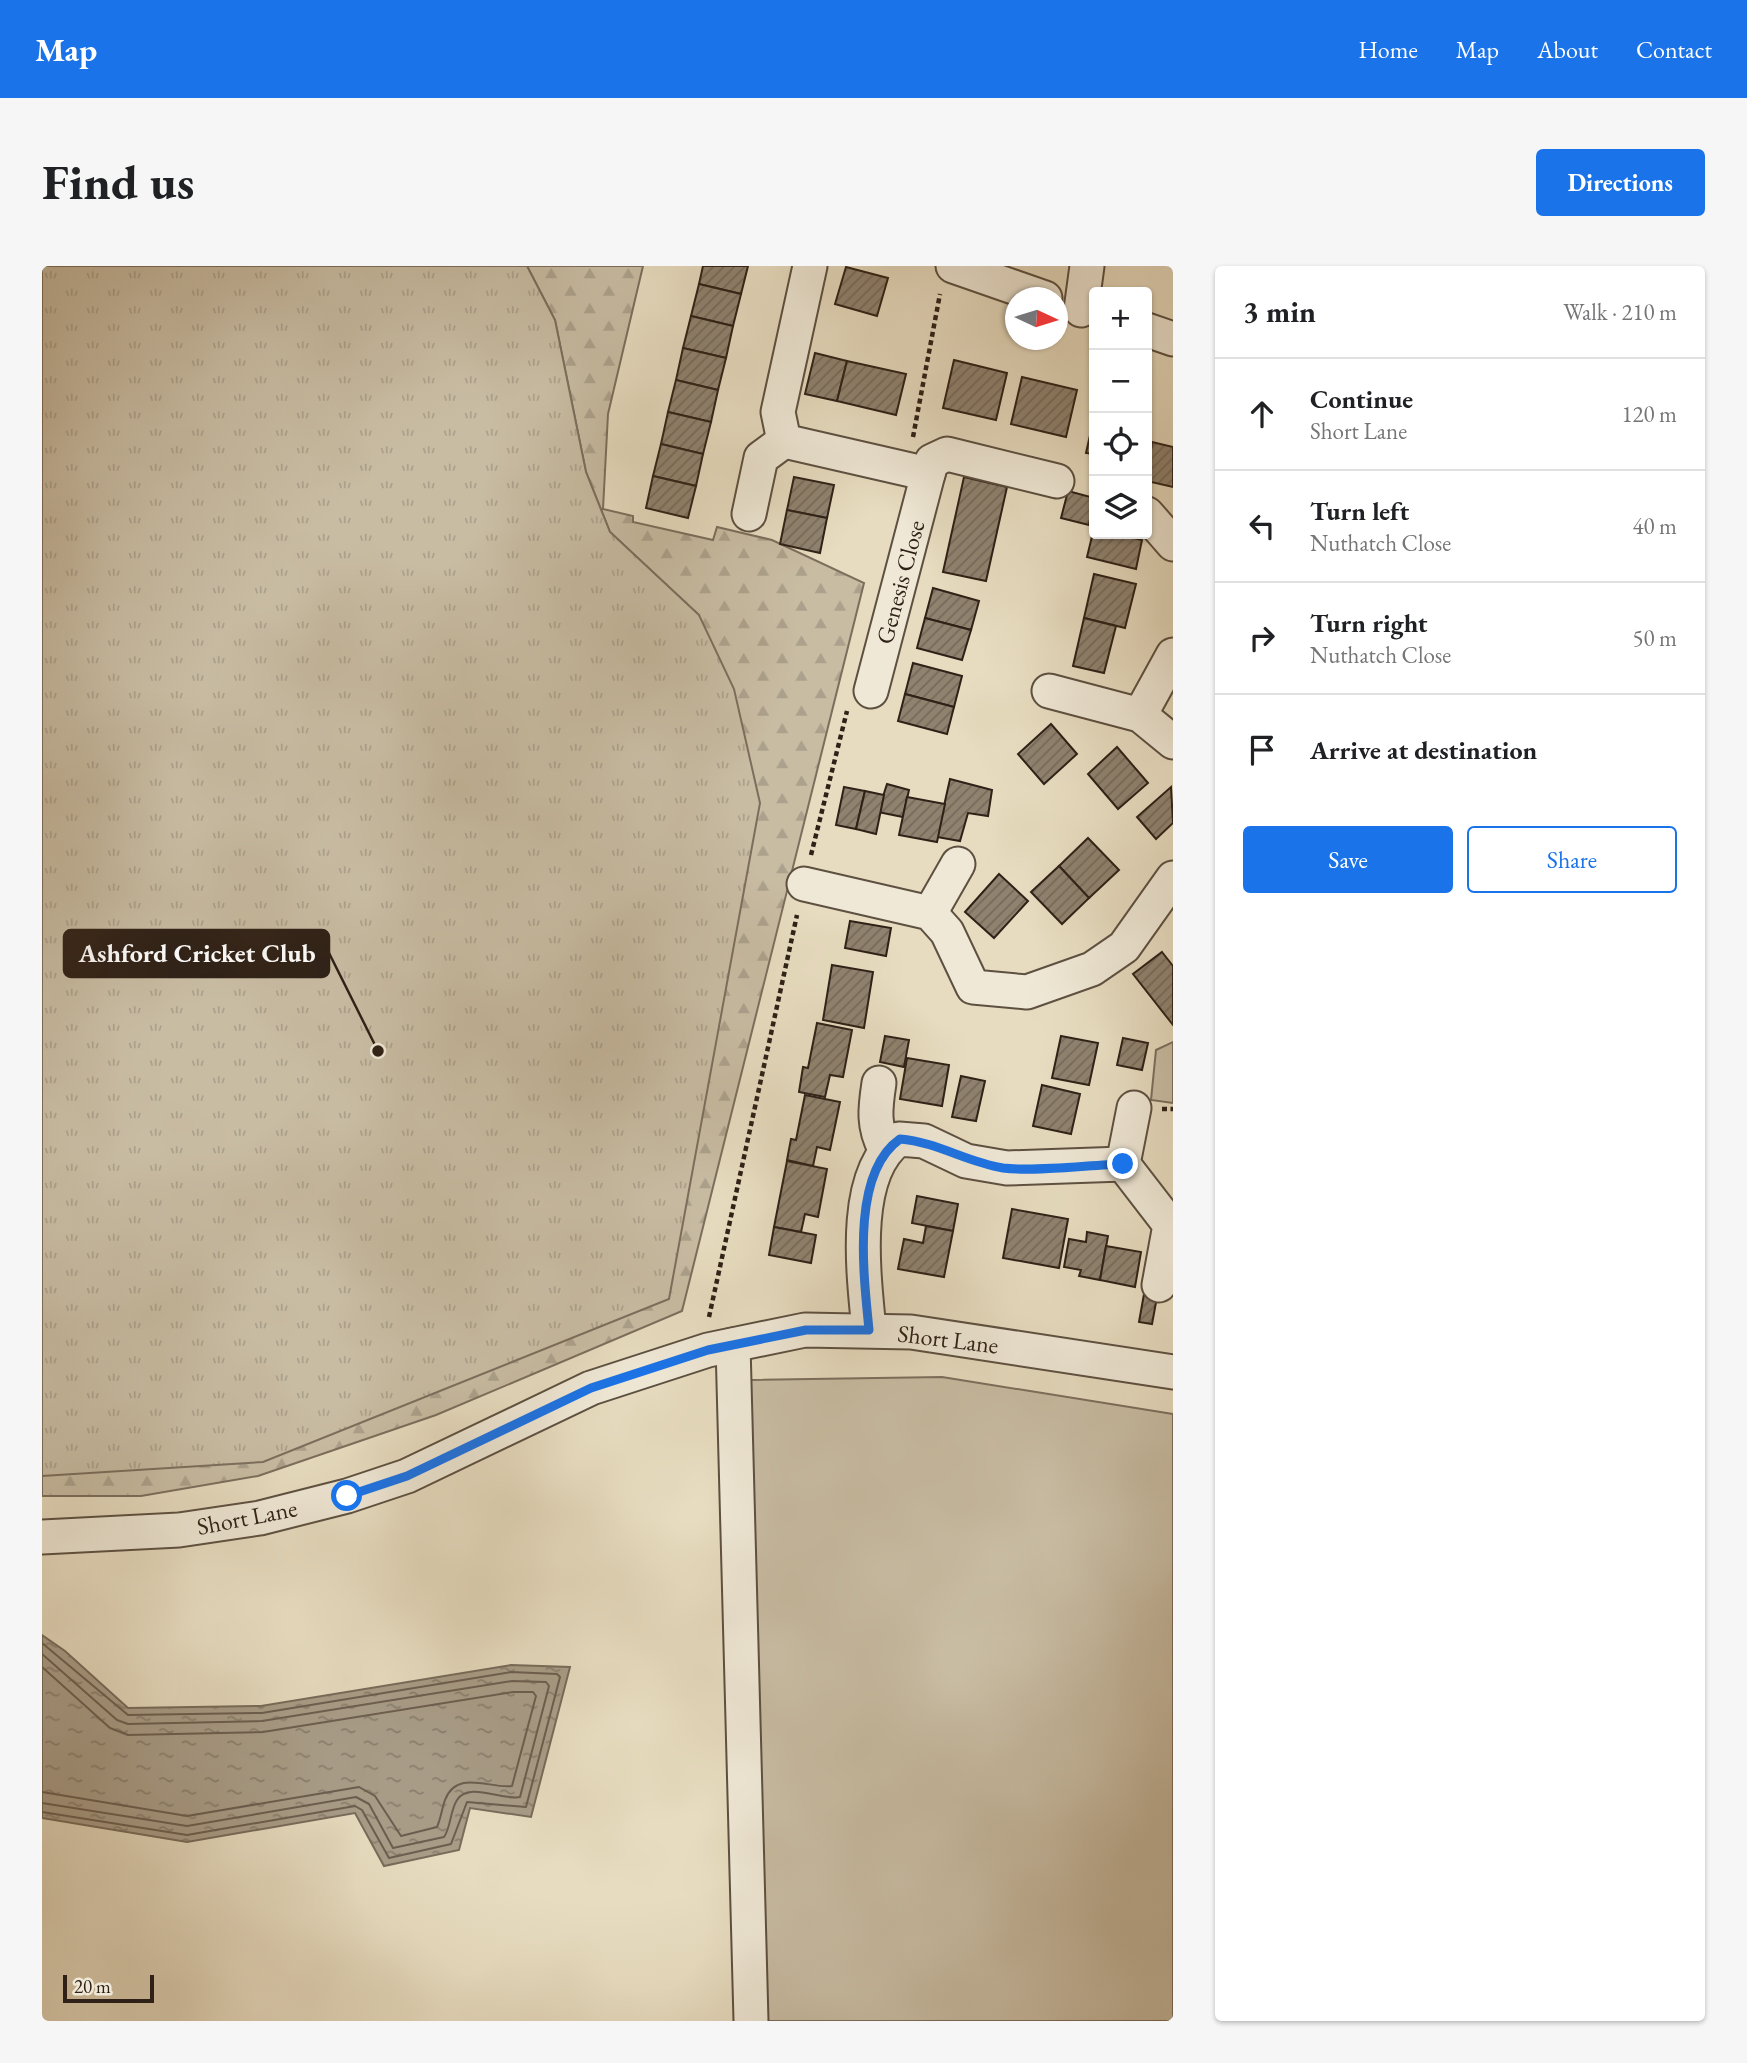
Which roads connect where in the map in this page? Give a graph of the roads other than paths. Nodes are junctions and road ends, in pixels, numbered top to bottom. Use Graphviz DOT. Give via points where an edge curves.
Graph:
graph roads {
  1 [pos="810,266"];
  2 [pos="1087,266"];
  3 [pos="947,279"];
  4 [pos="1005,290"];
  5 [pos="1078,309"];
  6 [pos="1152,332"];
  7 [pos="1173,339"];
  8 [pos="785,441"];
  9 [pos="917,472"];
  10 [pos="1057,481"];
  11 [pos="749,514"];
  12 [pos="1152,520"];
  13 [pos="1173,544"];
  14 [pos="1173,655"];
  15 [pos="1049,691"];
  16 [pos="859,700"];
  17 [pos="1140,715"];
  18 [pos="1173,742"];
  19 [pos="958,864"];
  20 [pos="1173,878"];
  21 [pos="804,884"];
  22 [pos="930,913"];
  23 [pos="879,1083"];
  24 [pos="1134,1108"];
  25 [pos="886,1149"];
  26 [pos="1123,1164"];
  27 [pos="1159,1285"];
  28 [pos="869,1330"];
  29 [pos="720,1347"];
  30 [pos="1173,1371"];
  31 [pos="42,1537"];
  32 [pos="751,2021"];
  1 -- 8 [label="street" via="778,412"];
  2 -- 5 [label="street"];
  3 -- 4 [label="street"];
  6 -- 7 [label="street"];
  8 -- 9 [label="street"];
  8 -- 11 [label="street" via="761,458"];
  9 -- 10 [label="street" via="947,454"];
  9 -- 16 [label="street, Genesis Close"];
  12 -- 13 [label="street"];
  14 -- 17 [label="street"];
  15 -- 17 [label="street"];
  17 -- 18 [label="street"];
  19 -- 22 [label="street"];
  20 -- 22 [label="street" via="1125,947 1092,969 1027,992 973,987 947,932"];
  21 -- 22 [label="street"];
  23 -- 25 [label="street" via="876,1132"];
  24 -- 26 [label="street"];
  25 -- 26 [label="street" via="900,1139 924,1141 966,1161 1006,1168"];
  25 -- 28 [label="street" via="876,1168 863,1223"];
  26 -- 27 [label="street" via="1170,1224"];
  28 -- 29 [label="street, Short Lane" via="806,1330"];
  28 -- 30 [label="street, Short Lane" via="946,1336"];
  29 -- 31 [label="street, Short Lane" via="591,1388 407,1476 347,1496 260,1518 179,1530"];
  29 -- 32 [label="street"];
}
